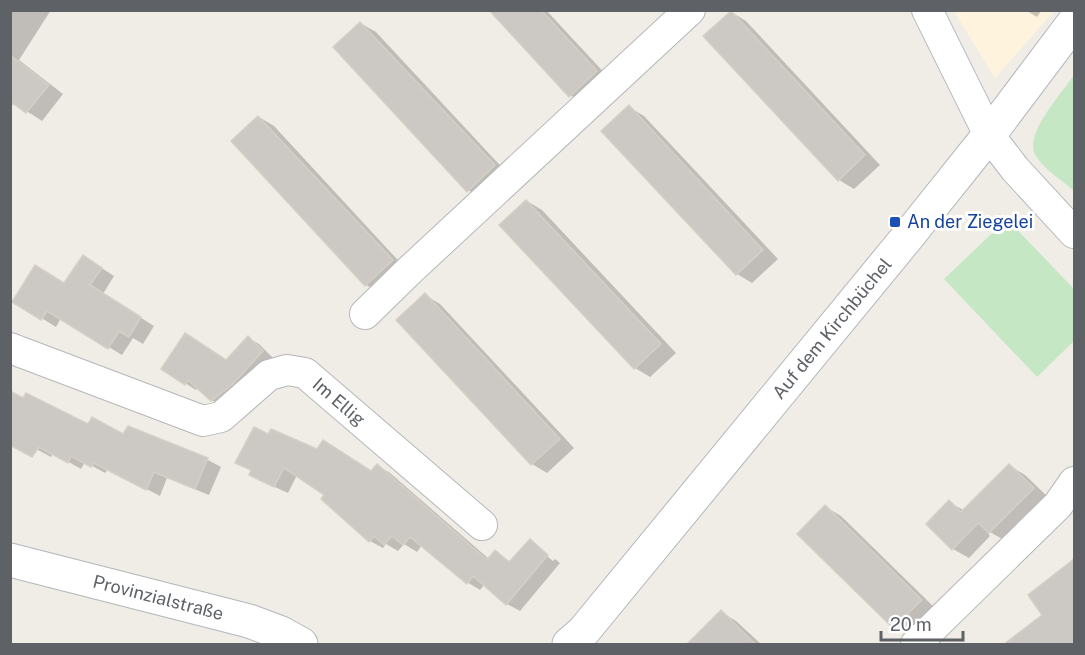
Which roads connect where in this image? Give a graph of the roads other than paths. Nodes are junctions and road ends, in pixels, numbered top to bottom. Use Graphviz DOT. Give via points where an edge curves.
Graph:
graph roads {
  1 [pos="690,10"];
  2 [pos="927,10"];
  3 [pos="1074,22"];
  4 [pos="989,135"];
  5 [pos="1074,233"];
  6 [pos="365,315"];
  7 [pos="10,348"];
  8 [pos="1074,484"];
  9 [pos="482,525"];
  10 [pos="10,560"];
  11 [pos="576,640"];
  12 [pos="302,645"];
  13 [pos="916,645"];
  1 -- 6 [label="street"];
  2 -- 4 [label="street"];
  3 -- 4 [label="street, Auf dem Kirchbüchel"];
  4 -- 5 [label="street"];
  4 -- 11 [label="street, Auf dem Kirchbüchel"];
  7 -- 9 [label="street, Im Ellig" via="203,420 221,417 269,375 287,370 305,374"];
  8 -- 13 [label="street" via="1058,505"];
  10 -- 12 [label="street, Provinzialstraße" via="249,621"];
}
